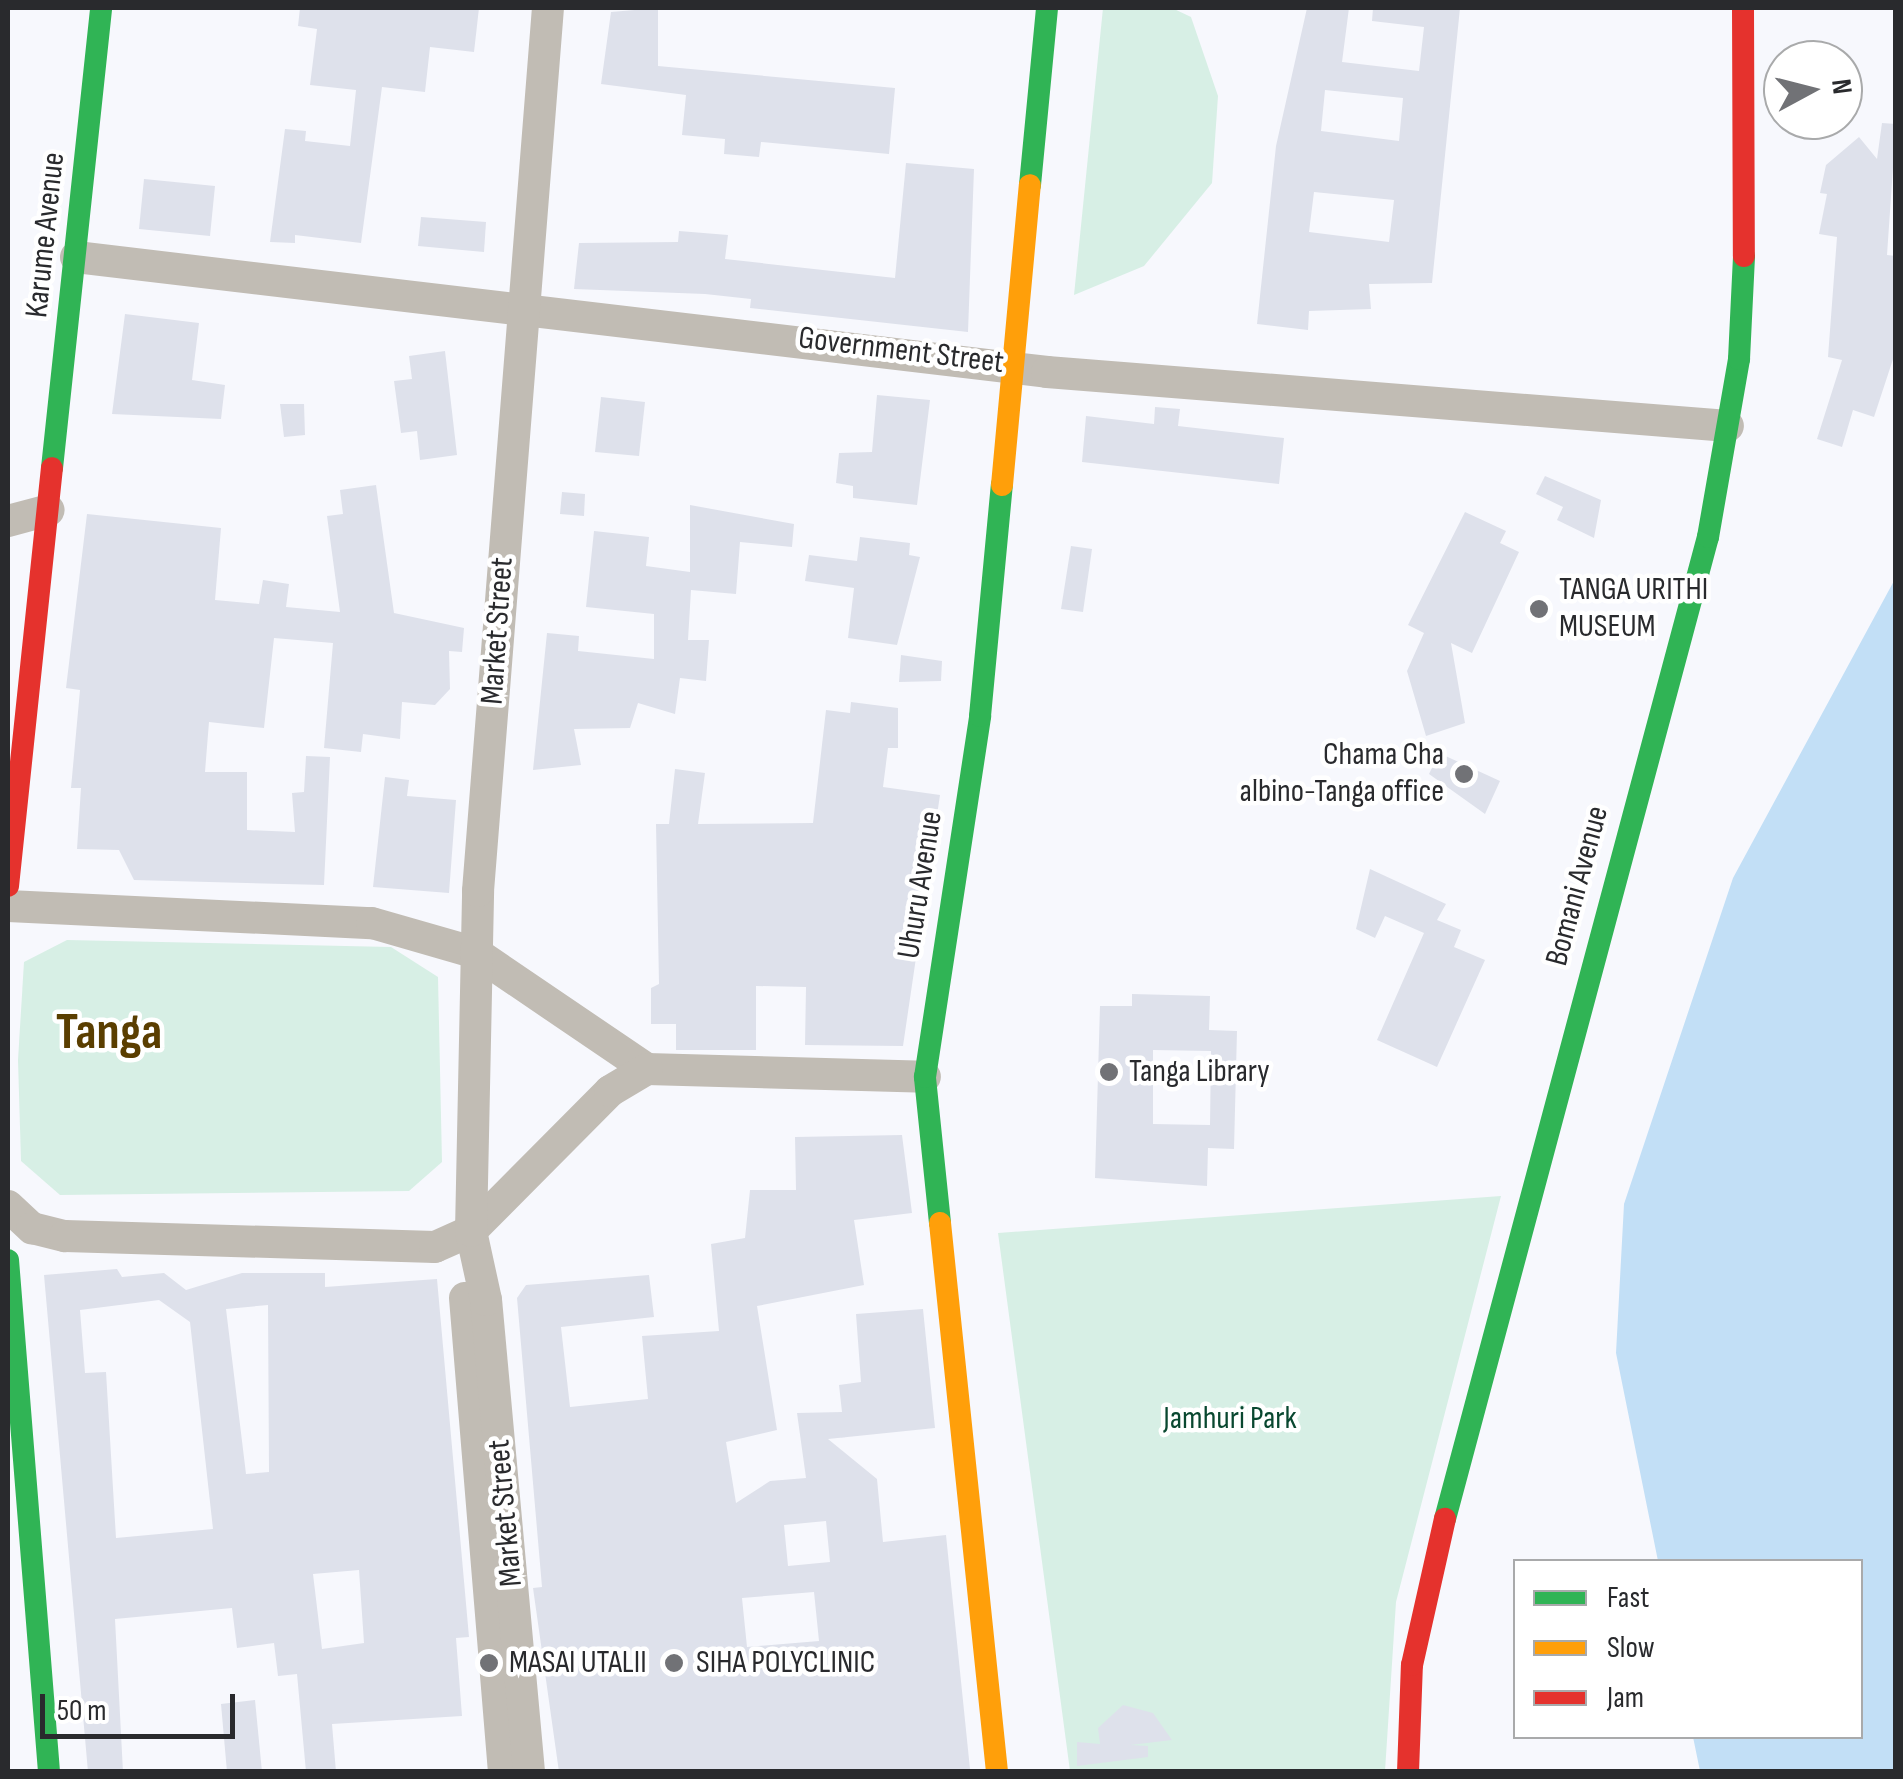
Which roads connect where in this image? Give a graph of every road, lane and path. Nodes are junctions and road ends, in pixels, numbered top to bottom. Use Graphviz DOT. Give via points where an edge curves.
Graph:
graph roads {
  1 [pos="101,8"];
  2 [pos="548,8"];
  3 [pos="1046,8"];
  4 [pos="1743,8"];
  5 [pos="76,258"];
  6 [pos="522,308"];
  7 [pos="1018,364"];
  8 [pos="1728,426"];
  9 [pos="49,510"];
  10 [pos="8,521"];
  11 [pos="8,886"];
  12 [pos="8,906"];
  13 [pos="476,953"];
  14 [pos="647,1069"];
  15 [pos="925,1076"];
  16 [pos="8,1206"];
  17 [pos="473,1244"];
  18 [pos="8,1260"];
  19 [pos="49,1772"];
  20 [pos="504,1772"];
  21 [pos="529,1772"];
  22 [pos="997,1772"];
  23 [pos="1408,1772"];
  1 -- 5 [label="street, Karume Avenue"];
  2 -- 6 [label="street, Market Street"];
  3 -- 7 [label="street, Uhuru Avenue"];
  4 -- 8 [label="street, Bomani Avenue" via="1750,129"];
  5 -- 6 [label="street, Government Street"];
  5 -- 9 [label="street, Karume Avenue"];
  6 -- 7 [label="street, Government Street"];
  6 -- 13 [label="street, Market Street"];
  7 -- 8 [label="street, Government Street"];
  7 -- 15 [label="street, Uhuru Avenue" via="980,716"];
  8 -- 23 [label="street, Bomani Avenue" via="1708,537 1452,1488 1412,1664"];
  9 -- 10 [label="street"];
  9 -- 11 [label="street, Karume Avenue"];
  12 -- 13 [label="street" via="372,923"];
  13 -- 14 [label="street"];
  13 -- 17 [label="street, Market Street"];
  14 -- 15 [label="street"];
  14 -- 17 [label="street" via="610,1091"];
  15 -- 22 [label="street, Uhuru Avenue"];
  16 -- 17 [label="street" via="45,1233 219,1246"];
  17 -- 20 [label="street, Market Street" via="464,1302"];
  17 -- 21 [label="street, Market Street"];
  18 -- 19 [label="street"];
}
